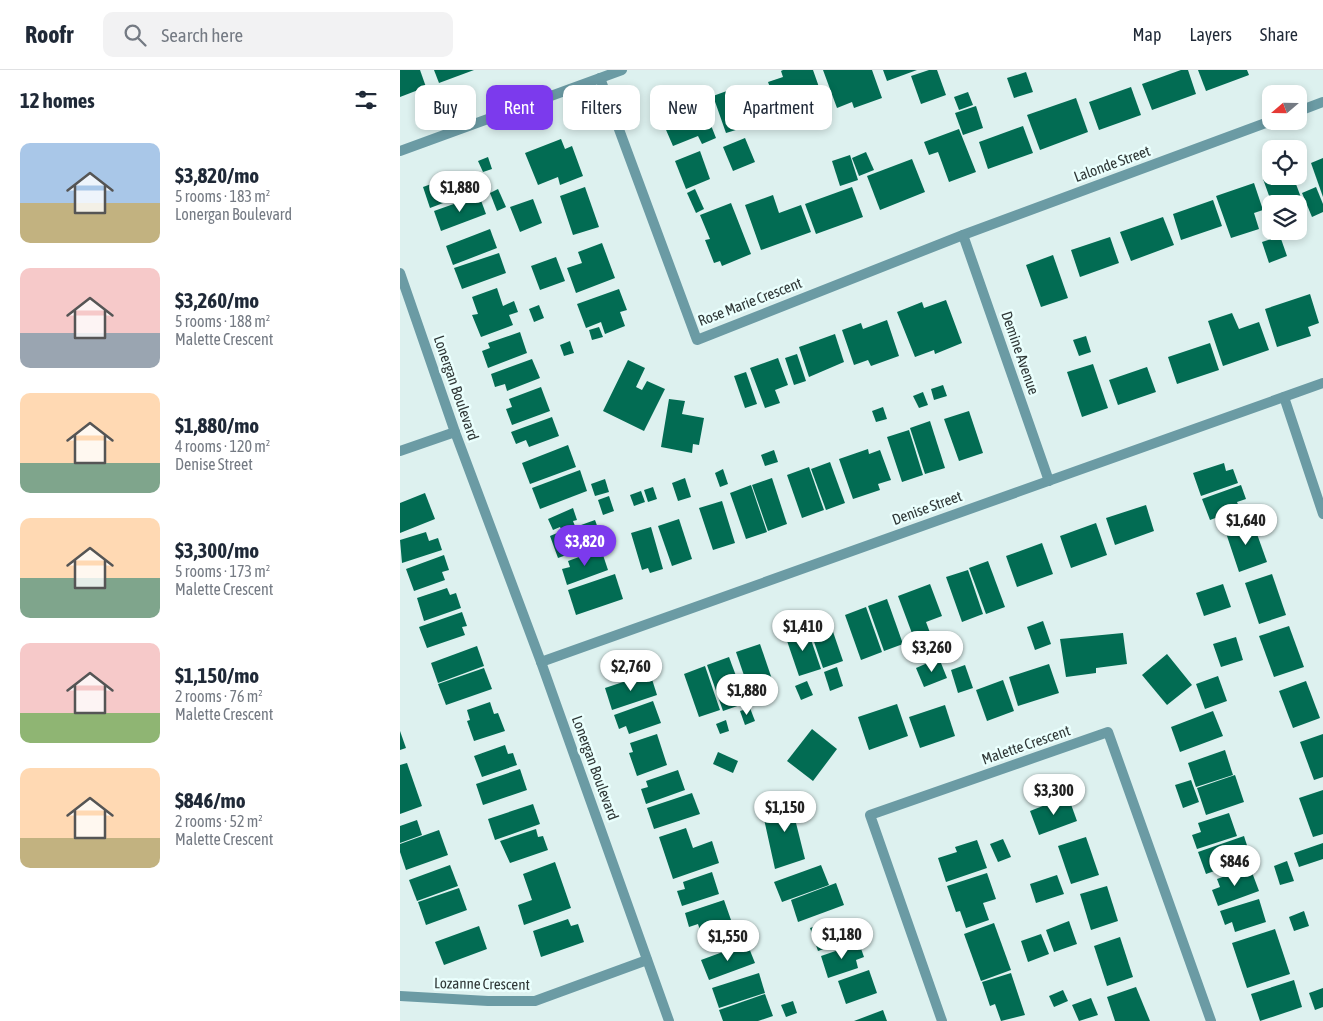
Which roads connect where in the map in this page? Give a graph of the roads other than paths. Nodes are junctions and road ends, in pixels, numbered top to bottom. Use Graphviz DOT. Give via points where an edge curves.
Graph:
graph roads {
  1 [pos="622,70"];
  2 [pos="600,78"];
  3 [pos="1323,102"];
  4 [pos="1308,108"];
  5 [pos="1262,124"];
  6 [pos="400,151"];
  7 [pos="963,235"];
  8 [pos="400,273"];
  9 [pos="1323,383"];
  10 [pos="1284,397"];
  11 [pos="455,432"];
  12 [pos="400,451"];
  13 [pos="1049,481"];
  14 [pos="1323,514"];
  15 [pos="542,662"];
  16 [pos="648,960"];
  17 [pos="400,996"];
  18 [pos="669,1021"];
  19 [pos="942,1021"];
  20 [pos="1211,1021"];
  1 -- 2 [label="street"];
  2 -- 6 [label="street"];
  2 -- 7 [label="street, Rose Marie Crescent" via="697,340"];
  3 -- 4 [label="street"];
  5 -- 7 [label="street, Lalonde Street"];
  7 -- 13 [label="street, Demine Avenue"];
  8 -- 11 [label="street, Lonergan Boulevard"];
  9 -- 10 [label="street, Denise Street"];
  10 -- 13 [label="street, Denise Street"];
  10 -- 14 [label="street"];
  11 -- 12 [label="street"];
  11 -- 15 [label="street, Lonergan Boulevard"];
  13 -- 15 [label="street, Denise Street"];
  15 -- 16 [label="street, Lonergan Boulevard"];
  16 -- 17 [label="street, Lozanne Crescent" via="534,1001"];
  16 -- 18 [label="street, Lonergan Boulevard"];
  19 -- 20 [label="street, Malette Crescent" via="870,815 1108,732"];
}
